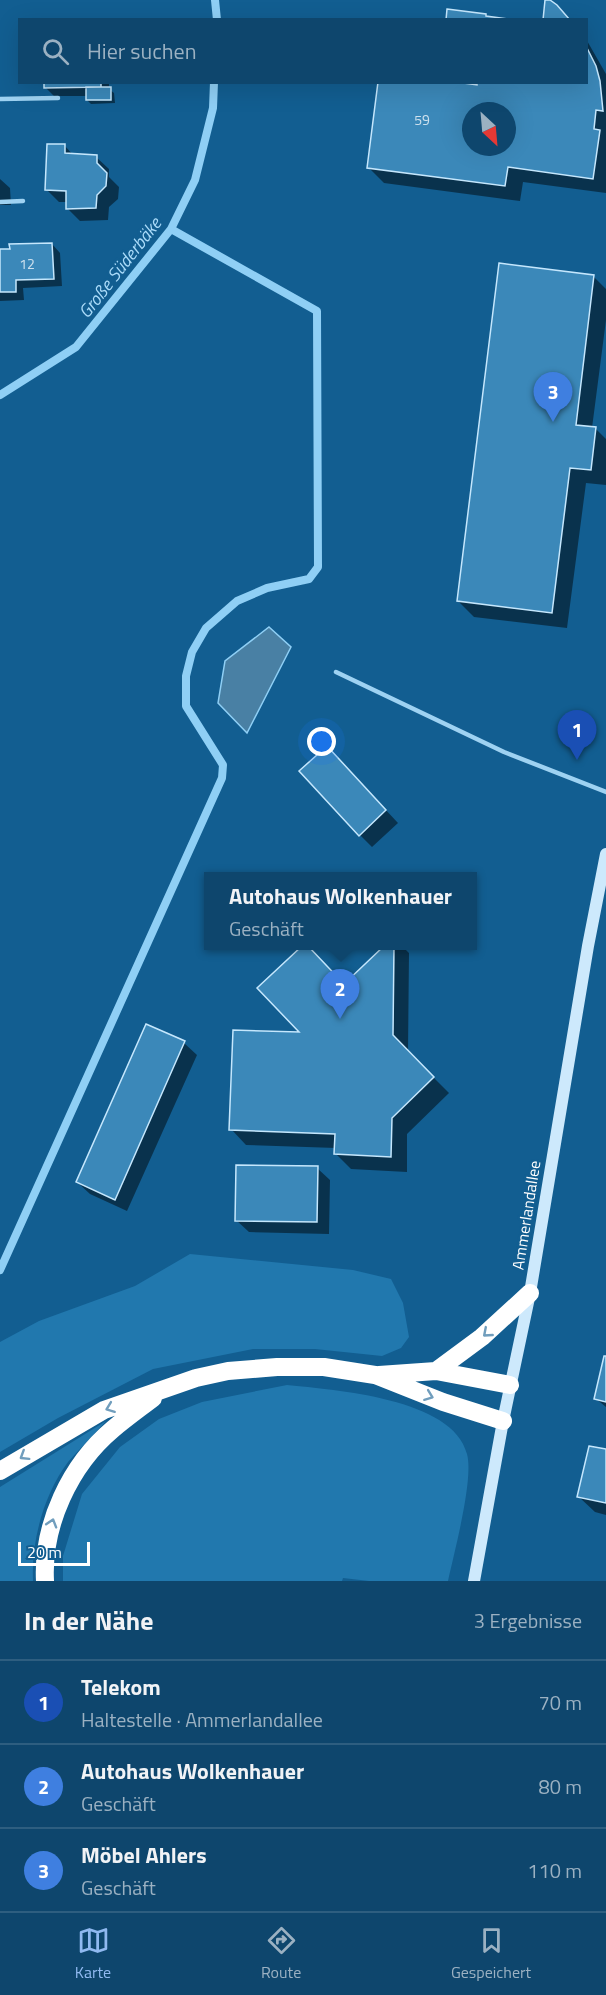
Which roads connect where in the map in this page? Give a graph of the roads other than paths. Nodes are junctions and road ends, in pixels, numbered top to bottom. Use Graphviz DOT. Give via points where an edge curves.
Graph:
graph roads {
  1 [pos="58,98"];
  2 [pos="0,99"];
  3 [pos="23,201"];
  4 [pos="0,202"];
  5 [pos="336,672"];
  6 [pos="606,792"];
  7 [pos="606,854"];
  8 [pos="530,1293"];
  9 [pos="436,1371"];
  10 [pos="375,1375"];
  11 [pos="510,1385"];
  12 [pos="165,1389"];
  13 [pos="503,1421"];
  14 [pos="0,1471"];
  15 [pos="45,1581"];
  16 [pos="474,1581"];
  1 -- 2 [label="lane"];
  3 -- 4 [label="lane"];
  5 -- 6 [label="lane" via="504,752"];
  7 -- 8 [label="main road, Ammerlandallee"];
  8 -- 9 [label="highway, one-way" via="482,1337"];
  8 -- 11 [label="main road, Ammerlandallee"];
  9 -- 10 [label="highway"];
  9 -- 11 [label="highway"];
  10 -- 12 [label="highway" via="324,1367 278,1367 228,1371"];
  10 -- 13 [label="highway, one-way"];
  11 -- 13 [label="main road, Ammerlandallee"];
  12 -- 14 [label="highway, one-way" via="104,1410"];
  15 -- 12 [label="highway, one-way" via="46,1542 67,1487 111,1430"];
  13 -- 16 [label="main road, Ammerlandallee"];
}
